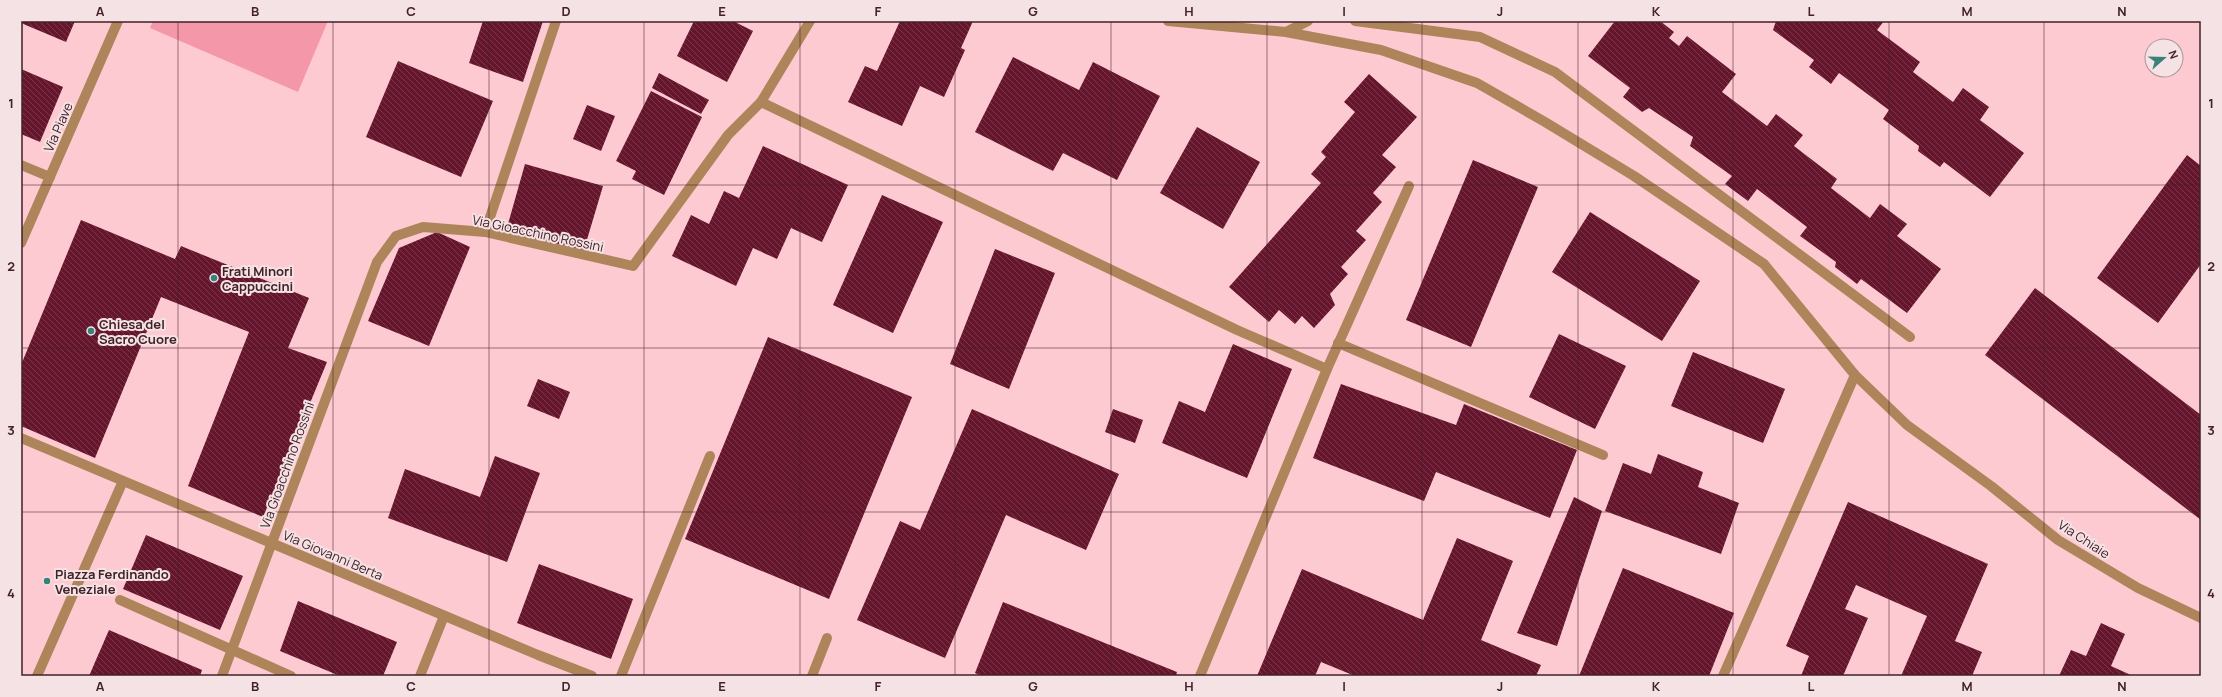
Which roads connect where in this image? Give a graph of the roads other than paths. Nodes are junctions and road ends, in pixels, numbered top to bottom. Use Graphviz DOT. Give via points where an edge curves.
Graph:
graph roads {
  1 [pos="118,21"];
  2 [pos="556,21"];
  3 [pos="810,21"];
  4 [pos="1168,21"];
  5 [pos="1308,21"];
  6 [pos="1355,21"];
  7 [pos="1286,32"];
  8 [pos="761,102"];
  9 [pos="21,166"];
  10 [pos="50,177"];
  11 [pos="1409,186"];
  12 [pos="485,232"];
  13 [pos="21,243"];
  14 [pos="1910,337"];
  15 [pos="1338,343"];
  16 [pos="1327,369"];
  17 [pos="1855,375"];
  18 [pos="21,438"];
  19 [pos="1603,455"];
  20 [pos="710,456"];
  21 [pos="123,481"];
  22 [pos="272,544"];
  23 [pos="120,600"];
  24 [pos="444,616"];
  25 [pos="2201,618"];
  26 [pos="828,638"];
  27 [pos="232,650"];
  28 [pos="37,676"];
  29 [pos="222,676"];
  30 [pos="291,676"];
  31 [pos="420,676"];
  32 [pos="592,676"];
  33 [pos="621,676"];
  34 [pos="812,676"];
  35 [pos="1200,676"];
  36 [pos="1723,676"];
  1 -- 10 [label="street, Via Piave"];
  2 -- 12 [label="street"];
  3 -- 8 [label="street, Via Gioacchino Rossini"];
  4 -- 7 [label="street, Via Chiaie"];
  5 -- 7 [label="street"];
  6 -- 14 [label="street" via="1480,37 1556,72"];
  7 -- 17 [label="street, Via Chiaie" via="1382,50 1470,81 1546,122 1641,180 1764,264"];
  8 -- 12 [label="street, Via Gioacchino Rossini" via="728,135 633,266"];
  8 -- 16 [label="street" via="1230,326"];
  9 -- 10 [label="street"];
  10 -- 13 [label="street, Via Piave"];
  11 -- 15 [label="street"];
  12 -- 22 [label="street, Via Gioacchino Rossini" via="423,227 396,236 377,262"];
  15 -- 16 [label="street"];
  15 -- 19 [label="street"];
  16 -- 35 [label="street"];
  17 -- 25 [label="street, Via Chiaie" via="1908,424 2058,540 2138,588"];
  17 -- 36 [label="street"];
  18 -- 21 [label="street, Via Giovanni Berta"];
  20 -- 33 [label="street"];
  21 -- 22 [label="street, Via Giovanni Berta"];
  21 -- 28 [label="street"];
  22 -- 24 [label="street, Via Giovanni Berta"];
  22 -- 27 [label="street, Via Gioacchino Rossini"];
  23 -- 27 [label="street"];
  24 -- 31 [label="street"];
  24 -- 32 [label="street, Via Giovanni Berta"];
  26 -- 34 [label="street"];
  27 -- 29 [label="street, Via Gioacchino Rossini"];
  27 -- 30 [label="street"];
}
